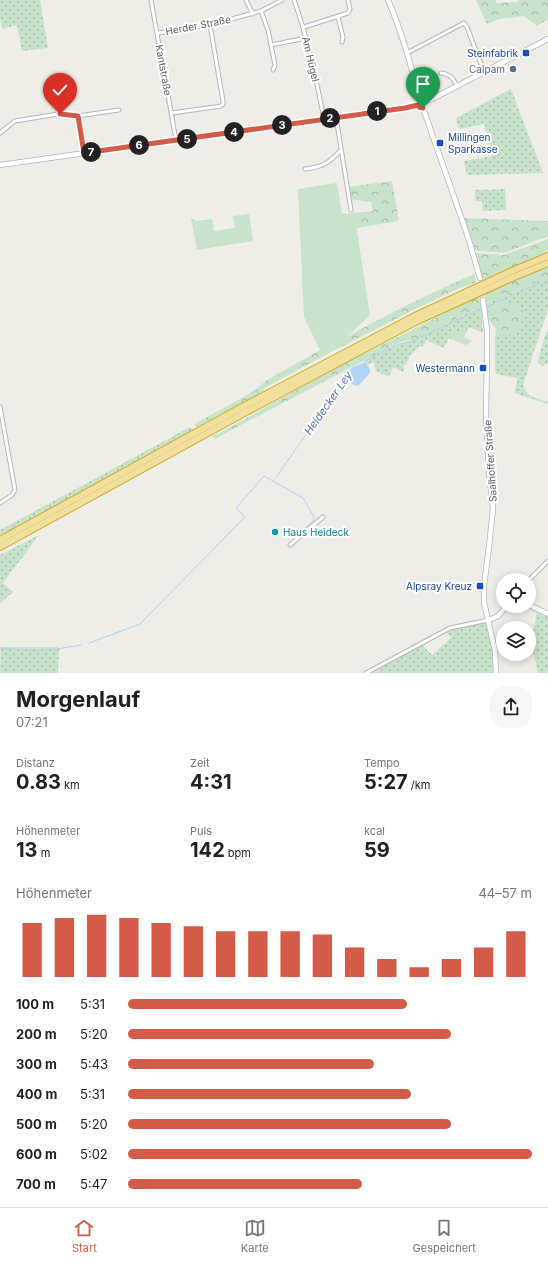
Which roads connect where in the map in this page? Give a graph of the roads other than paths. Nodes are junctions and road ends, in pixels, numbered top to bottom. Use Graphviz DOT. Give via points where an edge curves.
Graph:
graph roads {
  1 [pos="151,0"];
  2 [pos="246,0"];
  3 [pos="282,0"];
  4 [pos="294,0"];
  5 [pos="348,0"];
  6 [pos="388,0"];
  7 [pos="261,11"];
  8 [pos="253,14"];
  9 [pos="338,17"];
  10 [pos="210,25"];
  11 [pos="304,27"];
  12 [pos="158,33"];
  13 [pos="306,38"];
  14 [pos="548,39"];
  15 [pos="342,42"];
  16 [pos="271,45"];
  17 [pos="407,53"];
  18 [pos="274,70"];
  19 [pos="484,72"];
  20 [pos="441,73"];
  21 [pos="457,86"];
  22 [pos="420,99"];
  23 [pos="426,101"];
  24 [pos="418,105"];
  25 [pos="423,108"];
  26 [pos="119,110"];
  27 [pos="172,113"];
  28 [pos="78,116"];
  29 [pos="336,117"];
  30 [pos="324,119"];
  31 [pos="0,133"];
  32 [pos="176,140"];
  33 [pos="341,150"];
  34 [pos="84,153"];
  35 [pos="0,165"];
  36 [pos="305,169"];
  37 [pos="351,210"];
  38 [pos="548,256"];
  39 [pos="548,263"];
  40 [pos="480,278"];
  41 [pos="483,300"];
  42 [pos="0,407"];
  43 [pos="0,503"];
  44 [pos="323,517"];
  45 [pos="0,540"];
  46 [pos="290,545"];
  47 [pos="0,547"];
  48 [pos="548,561"];
  49 [pos="536,573"];
  50 [pos="536,608"];
  51 [pos="501,613"];
  52 [pos="548,614"];
  53 [pos="489,620"];
  54 [pos="366,673"];
  55 [pos="496,673"];
  1 -- 12 [label="street, Kantstraße"];
  2 -- 8 [label="street"];
  3 -- 7 [label="street, Herder Straße"];
  4 -- 11 [label="street, Am Hügel"];
  5 -- 9 [label="street" via="350,12"];
  6 -- 17 [label="street"];
  7 -- 8 [label="street, Herder Straße"];
  7 -- 16 [label="street"];
  8 -- 10 [label="street, Herder Straße"];
  9 -- 11 [label="street"];
  9 -- 15 [label="street"];
  10 -- 12 [label="street, Herder Straße"];
  10 -- 27 [label="street" via="223,104"];
  11 -- 13 [label="street, Am Hügel"];
  12 -- 27 [label="street, Kantstraße"];
  13 -- 16 [label="street"];
  13 -- 30 [label="street, Am Hügel"];
  14 -- 19 [label="street"];
  16 -- 18 [label="street"];
  17 -- 19 [label="street" via="464,23"];
  17 -- 22 [label="street"];
  19 -- 21 [label="street"];
  20 -- 21 [label="street" via="450,75"];
  21 -- 23 [label="street"];
  22 -- 23 [label="street"];
  22 -- 24 [label="street"];
  23 -- 25 [label="street"];
  24 -- 25 [label="street"];
  24 -- 29 [label="street"];
  25 -- 40 [label="street"];
  26 -- 28 [label="street"];
  27 -- 32 [label="street, Kantstraße"];
  28 -- 31 [label="street" via="58,114 15,121"];
  28 -- 34 [label="street"];
  29 -- 30 [label="street"];
  29 -- 33 [label="street"];
  30 -- 32 [label="street"];
  32 -- 34 [label="street"];
  33 -- 36 [label="street" via="325,165"];
  33 -- 37 [label="street"];
  34 -- 35 [label="street"];
  38 -- 45 [label="highway" via="408,320 244,406"];
  39 -- 47 [label="highway" via="415,322"];
  41 -- 53 [label="street, Saalhoffer Straße" via="487,341 486,418 493,508 484,586 484,602"];
  42 -- 43 [label="street" via="15,490"];
  44 -- 46 [label="street"];
  48 -- 49 [label="street"];
  50 -- 52 [label="street"];
  51 -- 53 [label="street"];
  53 -- 54 [label="street" via="454,626"];
  53 -- 55 [label="street, Saalhoffer Straße"];
}
